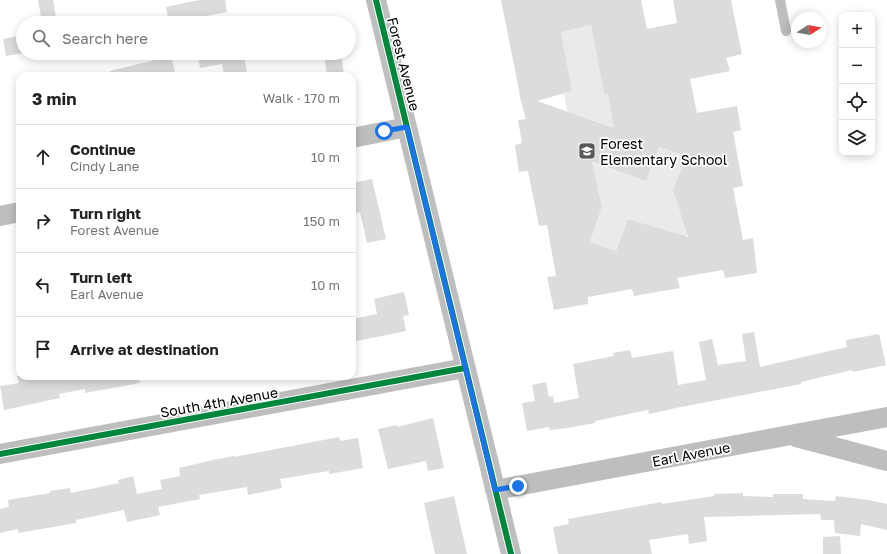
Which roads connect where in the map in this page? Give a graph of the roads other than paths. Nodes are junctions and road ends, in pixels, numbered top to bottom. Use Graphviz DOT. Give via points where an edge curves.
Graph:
graph roads {
  1 [pos="376,0"];
  2 [pos="780,0"];
  3 [pos="786,31"];
  4 [pos="407,127"];
  5 [pos="356,137"];
  6 [pos="16,213"];
  7 [pos="0,216"];
  8 [pos="465,368"];
  9 [pos="887,417"];
  10 [pos="792,435"];
  11 [pos="0,454"];
  12 [pos="887,461"];
  13 [pos="495,490"];
  14 [pos="511,554"];
  1 -- 4 [label="street, Forest Avenue"];
  2 -- 3 [label="lane"];
  4 -- 5 [label="street"];
  4 -- 8 [label="street, Forest Avenue"];
  6 -- 7 [label="street"];
  8 -- 11 [label="street, South 4th Avenue"];
  8 -- 13 [label="street, Forest Avenue"];
  9 -- 10 [label="street, Earl Avenue"];
  10 -- 12 [label="street"];
  10 -- 13 [label="street, Earl Avenue"];
  13 -- 14 [label="street, Forest Avenue"];
}
